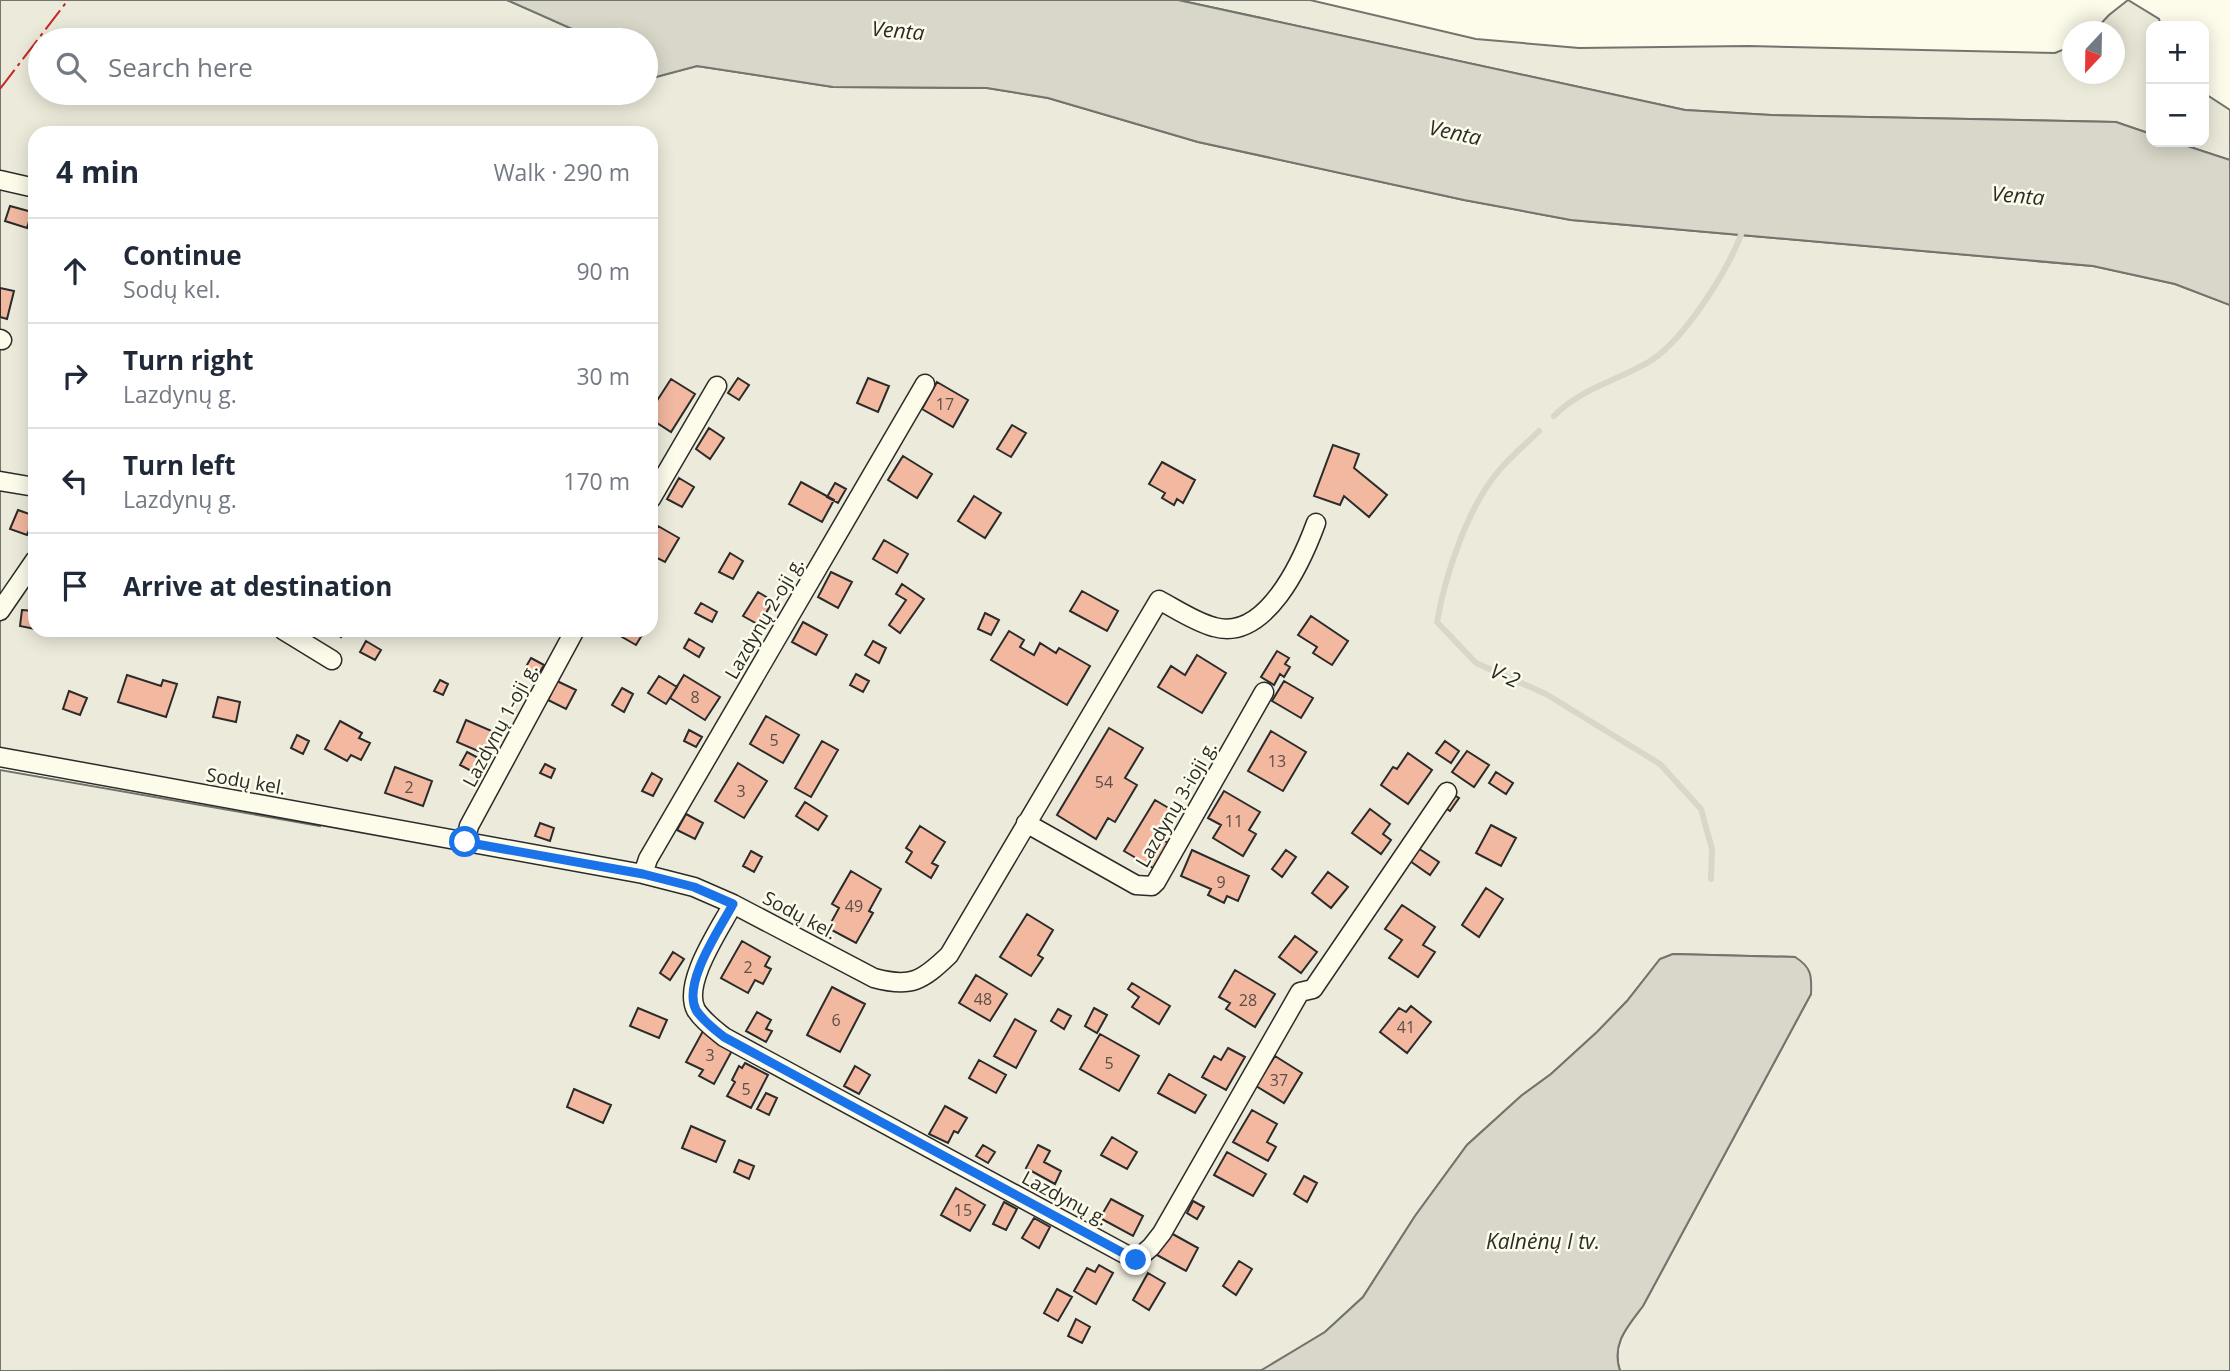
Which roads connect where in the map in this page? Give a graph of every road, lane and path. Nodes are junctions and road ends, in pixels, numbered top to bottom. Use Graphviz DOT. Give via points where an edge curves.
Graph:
graph roads {
  1 [pos="0,180"];
  2 [pos="28,186"];
  3 [pos="925,384"];
  4 [pos="717,386"];
  5 [pos="0,481"];
  6 [pos="28,486"];
  7 [pos="658,487"];
  8 [pos="1316,523"];
  9 [pos="28,570"];
  10 [pos="0,611"];
  11 [pos="294,637"];
  12 [pos="571,637"];
  13 [pos="332,660"];
  14 [pos="1264,692"];
  15 [pos="0,757"];
  16 [pos="1447,792"];
  17 [pos="1026,823"];
  18 [pos="465,842"];
  19 [pos="643,874"];
  20 [pos="733,904"];
  1 -- 2 [label="street"];
  3 -- 19 [label="street, Lazdynų 2-oji g."];
  4 -- 7 [label="street"];
  5 -- 6 [label="street"];
  8 -- 17 [label="street, Sodų kel." via="1293,574 1252,622 1234,629 1214,627 1159,600"];
  9 -- 10 [label="street"];
  11 -- 13 [label="street"];
  12 -- 18 [label="street, Lazdynų 1-oji g." via="469,826"];
  14 -- 17 [label="street, Lazdynų 3-ioji g." via="1152,886 1136,885"];
  15 -- 18 [label="street, Sodų kel."];
  16 -- 20 [label="street, Lazdynų g." via="1312,989 1300,992 1162,1233 1136,1260 724,1037 705,1022 695,1008 692,992"];
  17 -- 20 [label="street, Sodų kel." via="949,956 932,972 913,980 898,984 874,978"];
  18 -- 19 [label="street, Sodų kel."];
  19 -- 20 [label="street, Sodų kel." via="694,887"];
}
